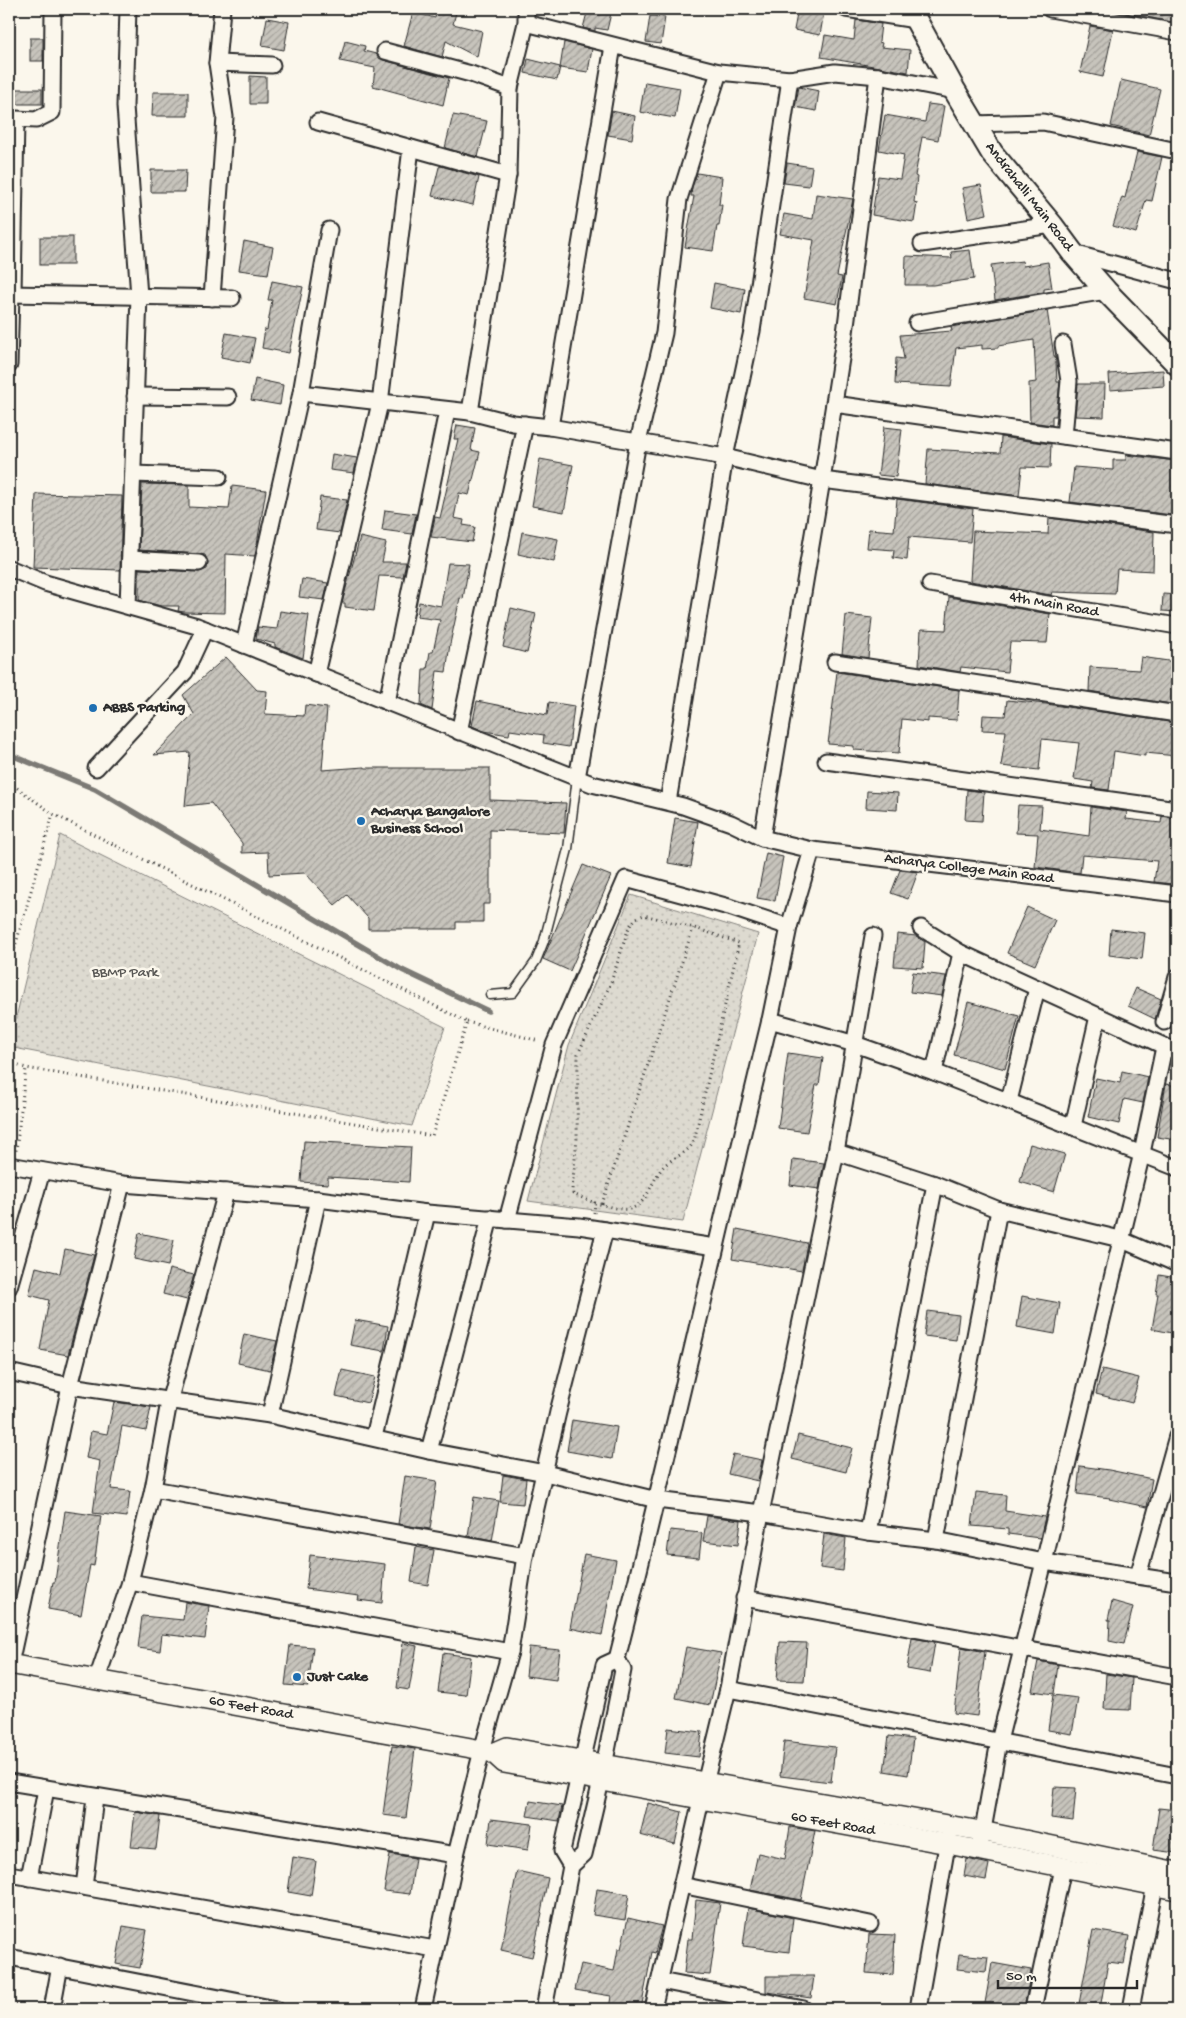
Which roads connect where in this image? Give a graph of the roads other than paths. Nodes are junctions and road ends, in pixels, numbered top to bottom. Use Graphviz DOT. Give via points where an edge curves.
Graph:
graph roads {
  1 [pos="53,9"];
  2 [pos="128,9"];
  3 [pos="222,9"];
  4 [pos="846,9"];
  5 [pos="1050,9"];
  6 [pos="913,14"];
  7 [pos="526,16"];
  8 [pos="1177,32"];
  9 [pos="613,46"];
  10 [pos="385,51"];
  11 [pos="217,63"];
  12 [pos="272,65"];
  13 [pos="719,72"];
  14 [pos="878,76"];
  15 [pos="790,79"];
  16 [pos="510,88"];
  17 [pos="955,91"];
  18 [pos="318,122"];
  19 [pos="974,124"];
  20 [pos="411,148"];
  21 [pos="1177,151"];
  22 [pos="508,175"];
  23 [pos="1052,225"];
  24 [pos="329,230"];
  25 [pos="922,244"];
  26 [pos="1072,252"];
  27 [pos="1177,281"];
  28 [pos="1106,291"];
  29 [pos="10,294"];
  30 [pos="139,296"];
  31 [pos="212,298"];
  32 [pos="232,298"];
  33 [pos="917,324"];
  34 [pos="1062,344"];
  35 [pos="1177,364"];
  36 [pos="9,365"];
  37 [pos="302,393"];
  38 [pos="136,396"];
  39 [pos="228,397"];
  40 [pos="380,403"];
  41 [pos="834,404"];
  42 [pos="447,411"];
  43 [pos="470,412"];
  44 [pos="525,424"];
  45 [pos="550,427"];
  46 [pos="1064,436"];
  47 [pos="638,442"];
  48 [pos="1177,452"];
  49 [pos="725,457"];
  50 [pos="133,474"];
  51 [pos="219,477"];
  52 [pos="822,480"];
  53 [pos="1177,525"];
  54 [pos="130,559"];
  55 [pos="199,563"];
  56 [pos="9,568"];
  57 [pos="930,584"];
  58 [pos="128,606"];
  59 [pos="1177,626"];
  60 [pos="205,629"];
  61 [pos="244,645"];
  62 [pos="835,662"];
  63 [pos="316,674"];
  64 [pos="387,702"];
  65 [pos="1177,714"];
  66 [pos="459,732"];
  67 [pos="826,761"];
  68 [pos="96,768"];
  69 [pos="577,778"];
  70 [pos="668,802"];
  71 [pos="1177,809"];
  72 [pos="762,838"];
  73 [pos="812,850"];
  74 [pos="1177,894"];
  75 [pos="789,927"];
  76 [pos="921,928"];
  77 [pos="873,936"];
  78 [pos="961,953"];
  79 [pos="1177,977"];
  80 [pos="1037,988"];
  81 [pos="490,995"];
  82 [pos="1098,1016"];
  83 [pos="770,1020"];
  84 [pos="1164,1022"];
  85 [pos="855,1044"];
  86 [pos="1171,1050"];
  87 [pos="934,1072"];
  88 [pos="1009,1101"];
  89 [pos="1073,1126"];
  90 [pos="836,1152"];
  91 [pos="1142,1152"];
  92 [pos="12,1166"];
  93 [pos="1177,1168"];
  94 [pos="42,1170"];
  95 [pos="122,1184"];
  96 [pos="935,1184"];
  97 [pos="226,1192"];
  98 [pos="318,1199"];
  99 [pos="1000,1210"];
  100 [pos="427,1213"];
  101 [pos="490,1218"];
  102 [pos="507,1220"];
  103 [pos="598,1229"];
  104 [pos="1120,1239"];
  105 [pos="715,1247"];
  106 [pos="1177,1264"];
  107 [pos="9,1287"];
  108 [pos="9,1372"];
  109 [pos="70,1386"];
  110 [pos="169,1402"];
  111 [pos="270,1415"];
  112 [pos="1177,1436"];
  113 [pos="374,1437"];
  114 [pos="429,1451"];
  115 [pos="545,1473"];
  116 [pos="153,1489"];
  117 [pos="657,1500"];
  118 [pos="761,1513"];
  119 [pos="868,1532"];
  120 [pos="936,1540"];
  121 [pos="525,1556"];
  122 [pos="1044,1562"];
  123 [pos="1138,1576"];
  124 [pos="130,1582"];
  125 [pos="1177,1582"];
  126 [pos="744,1598"];
  127 [pos="1023,1648"];
  128 [pos="510,1652"];
  129 [pos="617,1659"];
  130 [pos="9,1664"];
  131 [pos="1177,1677"];
  132 [pos="97,1679"];
  133 [pos="728,1689"];
  134 [pos="999,1741"];
  135 [pos="488,1751"];
  136 [pos="581,1769"];
  137 [pos="603,1773"];
  138 [pos="1177,1776"];
  139 [pos="9,1782"];
  140 [pos="46,1789"];
  141 [pos="703,1791"];
  142 [pos="95,1798"];
  143 [pos="982,1831"];
  144 [pos="949,1835"];
  145 [pos="980,1850"];
  146 [pos="456,1855"];
  147 [pos="571,1866"];
  148 [pos="1062,1868"];
  149 [pos="1177,1872"];
  150 [pos="9,1874"];
  151 [pos="29,1878"];
  152 [pos="1155,1884"];
  153 [pos="681,1886"];
  154 [pos="84,1887"];
  155 [pos="1177,1890"];
  156 [pos="870,1924"];
  157 [pos="435,1949"];
  158 [pos="9,1957"];
  159 [pos="60,1966"];
  160 [pos="660,1981"];
  161 [pos="213,2003"];
  162 [pos="52,2009"];
  163 [pos="276,2009"];
  164 [pos="423,2009"];
  165 [pos="544,2009"];
  166 [pos="653,2009"];
  167 [pos="804,2009"];
  168 [pos="918,2009"];
  169 [pos="1033,2009"];
  170 [pos="1131,2009"];
  1 -- 29 [label="street" via="52,112 36,120 16,119 13,294"];
  2 -- 30 [label="street" via="125,106"];
  3 -- 11 [label="street"];
  4 -- 6 [label="street"];
  5 -- 8 [label="street"];
  6 -- 17 [label="main road, Andrahalli Main Road"];
  7 -- 9 [label="street"];
  7 -- 16 [label="street"];
  9 -- 13 [label="street"];
  9 -- 45 [label="street"];
  10 -- 16 [label="street"];
  11 -- 12 [label="street"];
  11 -- 31 [label="street" via="225,118"];
  13 -- 15 [label="street"];
  13 -- 47 [label="street" via="679,199 664,333"];
  14 -- 15 [label="street" via="835,72"];
  14 -- 17 [label="street"];
  14 -- 41 [label="street"];
  15 -- 49 [label="street" via="752,331"];
  16 -- 22 [label="street"];
  17 -- 19 [label="main road, Andrahalli Main Road"];
  18 -- 20 [label="street"];
  19 -- 21 [label="street" via="1043,122"];
  19 -- 23 [label="main road, Andrahalli Main Road" via="992,153"];
  20 -- 22 [label="street"];
  20 -- 40 [label="street"];
  22 -- 43 [label="street"];
  23 -- 25 [label="street"];
  23 -- 26 [label="main road, Andrahalli Main Road"];
  24 -- 37 [label="street"];
  26 -- 27 [label="street"];
  26 -- 28 [label="main road, Andrahalli Main Road"];
  28 -- 33 [label="street"];
  28 -- 35 [label="main road, Andrahalli Main Road"];
  29 -- 30 [label="street"];
  29 -- 36 [label="street"];
  30 -- 31 [label="street"];
  30 -- 38 [label="street"];
  31 -- 32 [label="street"];
  34 -- 46 [label="street" via="1068,381"];
  37 -- 40 [label="street"];
  37 -- 61 [label="street"];
  38 -- 39 [label="street"];
  38 -- 50 [label="street"];
  40 -- 42 [label="street"];
  40 -- 63 [label="street"];
  41 -- 46 [label="street"];
  41 -- 52 [label="street"];
  42 -- 43 [label="street"];
  42 -- 64 [label="street"];
  43 -- 44 [label="street"];
  44 -- 45 [label="street"];
  44 -- 66 [label="street"];
  45 -- 47 [label="street"];
  46 -- 48 [label="street"];
  47 -- 49 [label="street"];
  47 -- 69 [label="street"];
  49 -- 52 [label="street"];
  49 -- 70 [label="street"];
  50 -- 51 [label="street"];
  50 -- 54 [label="street"];
  52 -- 53 [label="street"];
  52 -- 72 [label="street"];
  54 -- 55 [label="street"];
  54 -- 58 [label="street"];
  56 -- 58 [label="street, Acharya College Main Road" via="45,583"];
  57 -- 59 [label="street, 4th Main Road"];
  58 -- 60 [label="street, Acharya College Main Road"];
  60 -- 61 [label="street, Acharya College Main Road"];
  60 -- 68 [label="street" via="185,672"];
  61 -- 63 [label="street, Acharya College Main Road"];
  62 -- 65 [label="street"];
  63 -- 64 [label="street, Acharya College Main Road"];
  64 -- 66 [label="street, Acharya College Main Road"];
  66 -- 69 [label="street, Acharya College Main Road"];
  67 -- 71 [label="street"];
  69 -- 70 [label="street, Acharya College Main Road"];
  69 -- 81 [label="lane" via="568,849 544,941 513,993"];
  70 -- 72 [label="street, Acharya College Main Road" via="731,823"];
  72 -- 73 [label="street, Acharya College Main Road"];
  73 -- 74 [label="street, Acharya College Main Road"];
  73 -- 75 [label="street"];
  75 -- 83 [label="street"];
  75 -- 102 [label="street" via="626,879 554,1045"];
  76 -- 78 [label="street"];
  77 -- 85 [label="street"];
  78 -- 80 [label="street"];
  78 -- 87 [label="street"];
  79 -- 84 [label="street"];
  80 -- 82 [label="street"];
  80 -- 88 [label="street"];
  82 -- 86 [label="street"];
  82 -- 89 [label="street"];
  83 -- 85 [label="street"];
  83 -- 105 [label="street"];
  85 -- 87 [label="street"];
  85 -- 90 [label="street"];
  86 -- 91 [label="street"];
  87 -- 88 [label="street"];
  88 -- 89 [label="street"];
  89 -- 91 [label="street"];
  90 -- 96 [label="street"];
  90 -- 118 [label="street"];
  91 -- 93 [label="street"];
  91 -- 104 [label="street"];
  92 -- 94 [label="street"];
  94 -- 95 [label="street"];
  94 -- 107 [label="street"];
  95 -- 97 [label="street"];
  95 -- 109 [label="street"];
  96 -- 99 [label="street"];
  96 -- 119 [label="street"];
  97 -- 98 [label="street"];
  97 -- 110 [label="street"];
  98 -- 100 [label="street"];
  98 -- 111 [label="street"];
  99 -- 104 [label="street"];
  99 -- 120 [label="street"];
  100 -- 101 [label="street"];
  100 -- 113 [label="street"];
  101 -- 102 [label="street"];
  101 -- 114 [label="street"];
  102 -- 103 [label="street"];
  103 -- 105 [label="street"];
  103 -- 115 [label="street"];
  104 -- 106 [label="street"];
  104 -- 122 [label="street"];
  105 -- 117 [label="street"];
  108 -- 109 [label="street"];
  109 -- 110 [label="street"];
  109 -- 130 [label="street"];
  110 -- 111 [label="street"];
  110 -- 116 [label="street"];
  111 -- 113 [label="street"];
  112 -- 123 [label="street"];
  113 -- 114 [label="street"];
  114 -- 115 [label="street"];
  115 -- 117 [label="street"];
  115 -- 121 [label="street"];
  116 -- 121 [label="street"];
  116 -- 124 [label="street"];
  117 -- 118 [label="street"];
  117 -- 129 [label="street"];
  118 -- 119 [label="street"];
  118 -- 126 [label="street"];
  119 -- 120 [label="street"];
  120 -- 122 [label="street"];
  121 -- 128 [label="street"];
  122 -- 123 [label="street"];
  122 -- 127 [label="street"];
  123 -- 125 [label="street"];
  124 -- 128 [label="street"];
  124 -- 132 [label="street"];
  126 -- 127 [label="street"];
  126 -- 133 [label="street"];
  127 -- 131 [label="street"];
  127 -- 134 [label="street"];
  128 -- 135 [label="street"];
  129 -- 136 [label="street" via="604,1665"];
  129 -- 137 [label="street" via="624,1670"];
  130 -- 132 [label="street, 60 Feet Road"];
  132 -- 135 [label="street, 60 Feet Road"];
  133 -- 134 [label="street"];
  133 -- 141 [label="street"];
  134 -- 138 [label="street"];
  134 -- 143 [label="street"];
  135 -- 136 [label="street, 60 Feet Road" via="504,1763"];
  135 -- 146 [label="street"];
  136 -- 137 [label="street, 60 Feet Road"];
  136 -- 147 [label="street" via="562,1851"];
  137 -- 141 [label="street, 60 Feet Road"];
  137 -- 147 [label="street" via="584,1854"];
  139 -- 140 [label="street"];
  140 -- 142 [label="street"];
  140 -- 151 [label="street"];
  141 -- 144 [label="street, 60 Feet Road"];
  141 -- 153 [label="street"];
  142 -- 146 [label="street"];
  142 -- 154 [label="street"];
  143 -- 144 [label="street, 60 Feet Road"];
  143 -- 145 [label="street"];
  143 -- 149 [label="street, 60 Feet Road"];
  144 -- 145 [label="street, 60 Feet Road"];
  144 -- 168 [label="street"];
  145 -- 148 [label="street, 60 Feet Road"];
  146 -- 157 [label="street"];
  147 -- 165 [label="street"];
  148 -- 152 [label="street, 60 Feet Road"];
  148 -- 169 [label="street"];
  150 -- 151 [label="street"];
  151 -- 154 [label="street"];
  152 -- 155 [label="street, 60 Feet Road"];
  152 -- 170 [label="street"];
  153 -- 156 [label="street"];
  153 -- 160 [label="street"];
  154 -- 157 [label="street"];
  157 -- 164 [label="street"];
  158 -- 159 [label="street"];
  159 -- 161 [label="street"];
  159 -- 162 [label="street"];
  160 -- 166 [label="street"];
  160 -- 167 [label="street"];
  161 -- 163 [label="street"];
}
